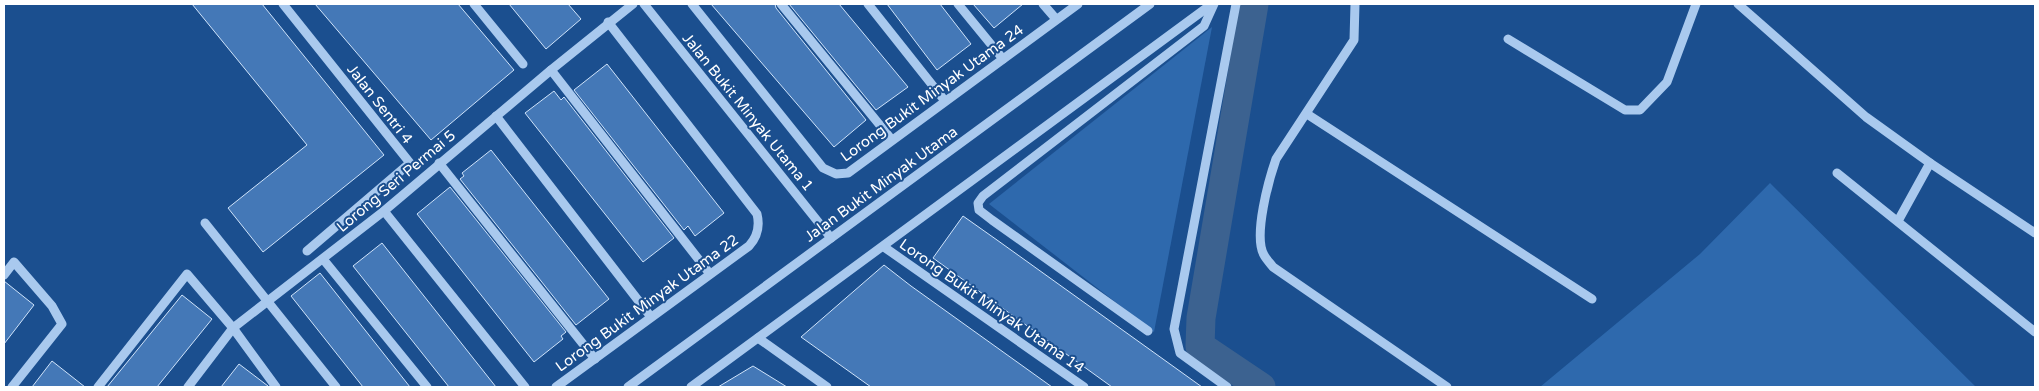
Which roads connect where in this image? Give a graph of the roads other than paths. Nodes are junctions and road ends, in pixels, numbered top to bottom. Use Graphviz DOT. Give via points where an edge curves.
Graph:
graph roads {
  1 [pos="283,4"];
  2 [pos="474,4"];
  3 [pos="632,4"];
  4 [pos="644,4"];
  5 [pos="692,4"];
  6 [pos="781,4"];
  7 [pos="868,4"];
  8 [pos="958,4"];
  9 [pos="1043,4"];
  10 [pos="1078,4"];
  11 [pos="1150,4"];
  12 [pos="1213,4"];
  13 [pos="1236,4"];
  14 [pos="1355,4"];
  15 [pos="1696,4"];
  16 [pos="1738,4"];
  17 [pos="1056,19"];
  18 [pos="608,22"];
  19 [pos="1508,39"];
  20 [pos="1003,59"];
  21 [pos="523,64"];
  22 [pos="551,70"];
  23 [pos="945,101"];
  24 [pos="1307,114"];
  25 [pos="496,116"];
  26 [pos="892,140"];
  27 [pos="439,163"];
  28 [pos="1930,163"];
  29 [pos="1837,173"];
  30 [pos="384,211"];
  31 [pos="1898,221"];
  32 [pos="205,223"];
  33 [pos="2035,233"];
  34 [pos="830,238"];
  35 [pos="884,247"];
  36 [pos="307,251"];
  37 [pos="323,259"];
  38 [pos="710,274"];
  39 [pos="4,275"];
  40 [pos="1592,299"];
  41 [pos="268,300"];
  42 [pos="652,317"];
  43 [pos="233,328"];
  44 [pos="1148,330"];
  45 [pos="2035,332"];
  46 [pos="758,338"];
  47 [pos="595,359"];
  48 [pos="12,387"];
  49 [pos="98,387"];
  50 [pos="188,387"];
  51 [pos="276,387"];
  52 [pos="336,387"];
  53 [pos="427,387"];
  54 [pos="524,387"];
  55 [pos="556,387"];
  56 [pos="628,387"];
  57 [pos="691,387"];
  58 [pos="827,387"];
  59 [pos="1084,387"];
  60 [pos="1227,387"];
  61 [pos="1447,387"];
  1 -- 36 [label="street, Jalan Sentri 4" via="410,164"];
  2 -- 21 [label="street"];
  3 -- 18 [label="street, Lorong Seri Permai 5"];
  4 -- 34 [label="street, Jalan Bukit Minyak Utama 1"];
  5 -- 26 [label="street, Lorong Bukit Minyak Utama 24" via="823,168 836,174 848,173"];
  6 -- 26 [label="street"];
  7 -- 23 [label="street"];
  8 -- 20 [label="street"];
  9 -- 17 [label="street"];
  10 -- 17 [label="street, Lorong Bukit Minyak Utama 24"];
  11 -- 34 [label="street, Jalan Bukit Minyak Utama"];
  12 -- 35 [label="street"];
  12 -- 44 [label="street" via="1204,26 978,203 979,210 992,220"];
  13 -- 60 [label="street" via="1174,329 1180,353"];
  14 -- 24 [label="street" via="1354,40"];
  15 -- 19 [label="street" via="1667,82 1640,110 1625,110"];
  16 -- 28 [label="street" via="1866,117"];
  17 -- 20 [label="street, Lorong Bukit Minyak Utama 24"];
  18 -- 22 [label="street, Lorong Seri Permai 5"];
  18 -- 38 [label="street, Lorong Bukit Minyak Utama 22" via="757,214 755,239"];
  20 -- 23 [label="street, Lorong Bukit Minyak Utama 24"];
  22 -- 25 [label="street, Lorong Seri Permai 5"];
  22 -- 38 [label="street"];
  23 -- 26 [label="street, Lorong Bukit Minyak Utama 24"];
  24 -- 40 [label="street"];
  24 -- 61 [label="street" via="1276,159 1268,181 1260,236 1263,254 1273,267"];
  25 -- 27 [label="street, Lorong Seri Permai 5"];
  25 -- 42 [label="street"];
  27 -- 30 [label="street, Lorong Seri Permai 5"];
  27 -- 47 [label="street"];
  28 -- 31 [label="street"];
  28 -- 33 [label="street"];
  29 -- 31 [label="street"];
  30 -- 37 [label="street, Lorong Seri Permai 5"];
  30 -- 54 [label="street"];
  31 -- 45 [label="street"];
  32 -- 41 [label="street"];
  34 -- 56 [label="street, Jalan Bukit Minyak Utama"];
  35 -- 46 [label="street"];
  35 -- 59 [label="street, Lorong Bukit Minyak Utama 14"];
  37 -- 41 [label="street, Lorong Seri Permai 5"];
  37 -- 53 [label="street"];
  38 -- 42 [label="street, Lorong Bukit Minyak Utama 22"];
  39 -- 48 [label="street" via="14,262 52,306 62,324"];
  41 -- 43 [label="street, Lorong Seri Permai 5"];
  41 -- 52 [label="street"];
  42 -- 47 [label="street, Lorong Bukit Minyak Utama 22"];
  43 -- 49 [label="street" via="187,274"];
  43 -- 50 [label="street, Lorong Seri Permai 5"];
  43 -- 51 [label="street"];
  46 -- 57 [label="street"];
  46 -- 58 [label="street"];
  47 -- 55 [label="street, Lorong Bukit Minyak Utama 22"];
}
